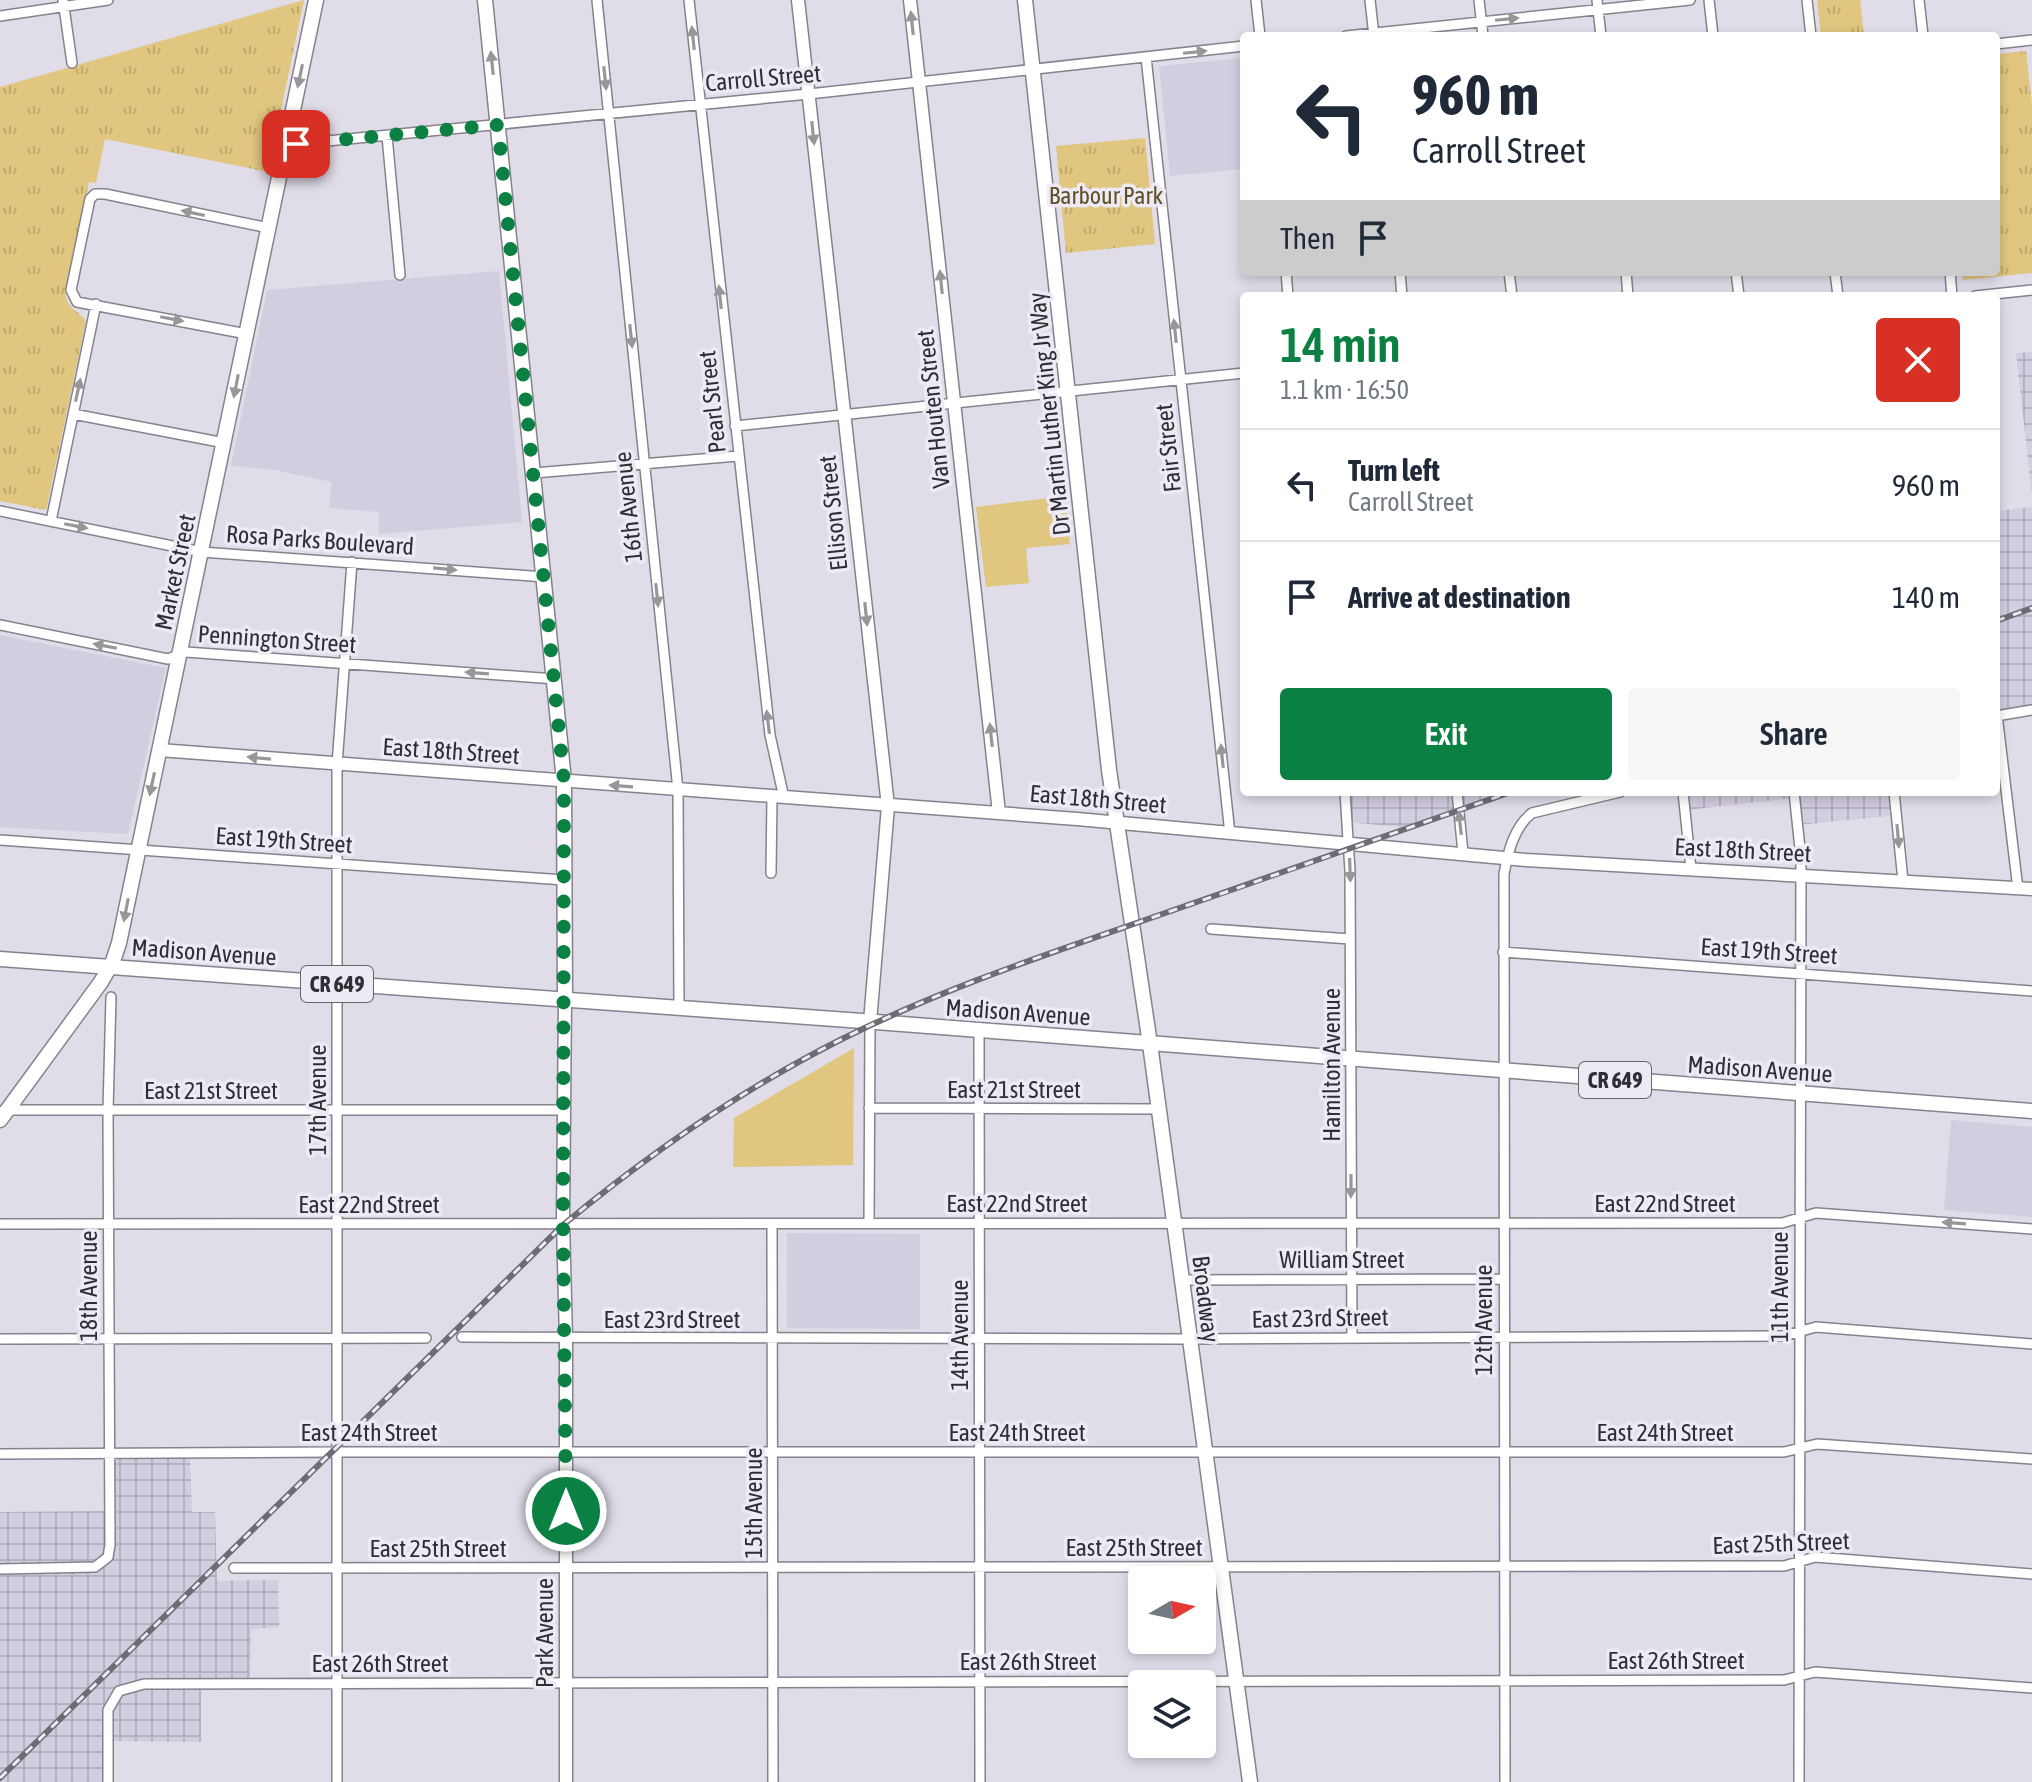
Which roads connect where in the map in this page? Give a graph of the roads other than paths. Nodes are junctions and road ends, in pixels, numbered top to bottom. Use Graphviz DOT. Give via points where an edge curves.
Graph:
graph roads {
  1 [pos="107,0"];
  2 [pos="316,0"];
  3 [pos="485,0"];
  4 [pos="597,0"];
  5 [pos="689,0"];
  6 [pos="798,0"];
  7 [pos="910,0"];
  8 [pos="1025,0"];
  9 [pos="1256,0"];
  10 [pos="1370,0"];
  11 [pos="1479,0"];
  12 [pos="1690,0"];
  13 [pos="1709,0"];
  14 [pos="1807,0"];
  15 [pos="1919,0"];
  16 [pos="63,3"];
  17 [pos="1597,5"];
  18 [pos="0,16"];
  19 [pos="1482,22"];
  20 [pos="1260,32"];
  21 [pos="1374,32"];
  22 [pos="1399,32"];
  23 [pos="1483,32"];
  24 [pos="1600,32"];
  25 [pos="1713,32"];
  26 [pos="1811,32"];
  27 [pos="1923,32"];
  28 [pos="2032,40"];
  29 [pos="2000,44"];
  30 [pos="1240,46"];
  31 [pos="1146,57"];
  32 [pos="72,63"];
  33 [pos="1032,69"];
  34 [pos="919,82"];
  35 [pos="809,94"];
  36 [pos="699,104"];
  37 [pos="609,113"];
  38 [pos="498,125"];
  39 [pos="387,136"];
  40 [pos="286,145"];
  41 [pos="269,228"];
  42 [pos="400,275"];
  43 [pos="2032,290"];
  44 [pos="2000,293"];
  45 [pos="96,304"];
  46 [pos="247,334"];
  47 [pos="1240,373"];
  48 [pos="1180,380"];
  49 [pos="1068,392"];
  50 [pos="954,404"];
  51 [pos="73,414"];
  52 [pos="844,416"];
  53 [pos="735,426"];
  54 [pos="225,443"];
  55 [pos="738,456"];
  56 [pos="643,465"];
  57 [pos="534,473"];
  58 [pos="0,511"];
  59 [pos="51,521"];
  60 [pos="202,552"];
  61 [pos="352,562"];
  62 [pos="545,577"];
  63 [pos="0,625"];
  64 [pos="181,653"];
  65 [pos="344,664"];
  66 [pos="555,679"];
  67 [pos="2032,710"];
  68 [pos="2000,715"];
  69 [pos="2000,747"];
  70 [pos="159,750"];
  71 [pos="337,765"];
  72 [pos="564,781"];
  73 [pos="678,790"];
  74 [pos="1345,796"];
  75 [pos="1457,796"];
  76 [pos="1566,796"];
  77 [pos="1601,796"];
  78 [pos="1683,796"];
  79 [pos="1794,796"];
  80 [pos="1894,796"];
  81 [pos="778,798"];
  82 [pos="1567,803"];
  83 [pos="888,806"];
  84 [pos="999,813"];
  85 [pos="1118,823"];
  86 [pos="1230,834"];
  87 [pos="0,840"];
  88 [pos="1348,844"];
  89 [pos="138,850"];
  90 [pos="1463,853"];
  91 [pos="1507,858"];
  92 [pos="336,863"];
  93 [pos="1691,869"];
  94 [pos="771,873"];
  95 [pos="1800,875"];
  96 [pos="564,880"];
  97 [pos="1903,881"];
  98 [pos="2018,889"];
  99 [pos="2032,889"];
  100 [pos="1211,929"];
  101 [pos="1350,939"];
  102 [pos="1503,952"];
  103 [pos="0,959"];
  104 [pos="109,967"];
  105 [pos="1800,973"];
  106 [pos="337,984"];
  107 [pos="2032,991"];
  108 [pos="111,997"];
  109 [pos="565,1001"];
  110 [pos="679,1010"];
  111 [pos="870,1022"];
  112 [pos="979,1031"];
  113 [pos="1150,1044"];
  114 [pos="1351,1060"];
  115 [pos="1503,1072"];
  116 [pos="1800,1094"];
  117 [pos="869,1108"];
  118 [pos="979,1109"];
  119 [pos="1159,1109"];
  120 [pos="108,1110"];
  121 [pos="337,1110"];
  122 [pos="565,1110"];
  123 [pos="2032,1111"];
  124 [pos="3,1113"];
  125 [pos="1799,1218"];
  126 [pos="563,1222"];
  127 [pos="869,1223"];
  128 [pos="979,1223"];
  129 [pos="1174,1223"];
  130 [pos="1352,1223"];
  131 [pos="1503,1223"];
  132 [pos="0,1224"];
  133 [pos="108,1224"];
  134 [pos="337,1224"];
  135 [pos="772,1224"];
  136 [pos="2032,1229"];
  137 [pos="1352,1278"];
  138 [pos="1503,1279"];
  139 [pos="1181,1280"];
  140 [pos="1799,1332"];
  141 [pos="1503,1336"];
  142 [pos="462,1337"];
  143 [pos="979,1337"];
  144 [pos="108,1338"];
  145 [pos="426,1338"];
  146 [pos="1352,1338"];
  147 [pos="0,1339"];
  148 [pos="336,1339"];
  149 [pos="566,1339"];
  150 [pos="772,1339"];
  151 [pos="1189,1339"];
  152 [pos="2032,1344"];
  153 [pos="1799,1448"];
  154 [pos="336,1452"];
  155 [pos="772,1452"];
  156 [pos="980,1452"];
  157 [pos="1204,1452"];
  158 [pos="1503,1452"];
  159 [pos="566,1453"];
  160 [pos="0,1454"];
  161 [pos="109,1454"];
  162 [pos="2032,1459"];
  163 [pos="1799,1562"];
  164 [pos="1504,1566"];
  165 [pos="773,1567"];
  166 [pos="979,1567"];
  167 [pos="1220,1567"];
  168 [pos="234,1568"];
  169 [pos="337,1568"];
  170 [pos="566,1568"];
  171 [pos="0,1569"];
  172 [pos="2032,1574"];
  173 [pos="1799,1676"];
  174 [pos="1236,1681"];
  175 [pos="1504,1681"];
  176 [pos="566,1682"];
  177 [pos="980,1682"];
  178 [pos="337,1683"];
  179 [pos="773,1683"];
  180 [pos="2032,1688"];
  181 [pos="108,1782"];
  182 [pos="337,1782"];
  183 [pos="566,1782"];
  184 [pos="773,1782"];
  185 [pos="980,1782"];
  186 [pos="1250,1782"];
  187 [pos="1505,1782"];
  188 [pos="1799,1782"];
  1 -- 16 [label="street"];
  2 -- 40 [label="main road, Market Street, one-way"];
  38 -- 3 [label="main road, Park Avenue, one-way"];
  4 -- 37 [label="street, 16th Avenue, one-way"];
  36 -- 5 [label="street, Pearl Street, one-way"];
  6 -- 35 [label="street, Ellison Street"];
  34 -- 7 [label="street, Van Houten Street, one-way"];
  8 -- 33 [label="main road, Dr Martin Luther King Jr Way"];
  9 -- 20 [label="street"];
  10 -- 21 [label="street"];
  11 -- 19 [label="street"];
  12 -- 17 [label="street"];
  13 -- 25 [label="street"];
  14 -- 26 [label="street"];
  15 -- 27 [label="street"];
  16 -- 18 [label="street"];
  16 -- 32 [label="street"];
  19 -- 17 [label="street, one-way"];
  17 -- 24 [label="street"];
  19 -- 22 [label="street"];
  19 -- 23 [label="street"];
  28 -- 29 [label="street"];
  31 -- 30 [label="street, Carroll Street, one-way"];
  31 -- 33 [label="street, Carroll Street"];
  48 -- 31 [label="street, Fair Street, one-way"];
  33 -- 34 [label="street, Carroll Street"];
  33 -- 49 [label="main road, Dr Martin Luther King Jr Way"];
  34 -- 35 [label="street, Carroll Street"];
  50 -- 34 [label="street, Van Houten Street, one-way"];
  35 -- 36 [label="street, Carroll Street"];
  35 -- 52 [label="street, Ellison Street, one-way"];
  36 -- 37 [label="street, Carroll Street"];
  53 -- 36 [label="street, Pearl Street, one-way"];
  37 -- 38 [label="street, Carroll Street"];
  37 -- 56 [label="street, 16th Avenue, one-way"];
  38 -- 39 [label="street, Carroll Street"];
  38 -- 57 [label="main road, Park Avenue"];
  39 -- 40 [label="street, Carroll Street"];
  39 -- 42 [label="street"];
  40 -- 41 [label="main road, Market Street"];
  41 -- 45 [label="street, one-way" via="105,194 92,196 71,290 77,302"];
  41 -- 46 [label="main road, Market Street"];
  43 -- 44 [label="street"];
  45 -- 46 [label="street, one-way"];
  51 -- 45 [label="street, one-way"];
  46 -- 54 [label="main road, Market Street, one-way"];
  47 -- 48 [label="street"];
  48 -- 49 [label="street"];
  86 -- 48 [label="street, Fair Street, one-way"];
  49 -- 50 [label="street"];
  49 -- 85 [label="main road, Dr Martin Luther King Jr Way"];
  50 -- 52 [label="street"];
  84 -- 50 [label="street, Van Houten Street, one-way"];
  51 -- 54 [label="street"];
  51 -- 59 [label="street"];
  52 -- 53 [label="street"];
  52 -- 83 [label="street, Ellison Street, one-way"];
  53 -- 55 [label="street, Pearl Street"];
  54 -- 60 [label="main road, Market Street"];
  55 -- 56 [label="street"];
  81 -- 55 [label="street, Pearl Street, one-way"];
  56 -- 57 [label="street"];
  56 -- 73 [label="street, 16th Avenue, one-way"];
  57 -- 62 [label="main road, Park Avenue"];
  58 -- 59 [label="street, Rosa Parks Boulevard"];
  59 -- 60 [label="street, Rosa Parks Boulevard, one-way"];
  60 -- 61 [label="street, Rosa Parks Boulevard"];
  60 -- 64 [label="main road, Market Street"];
  61 -- 62 [label="street, Rosa Parks Boulevard, one-way"];
  61 -- 65 [label="street, 17th Avenue"];
  62 -- 66 [label="main road, Park Avenue"];
  64 -- 63 [label="street, Pennington Street, one-way" via="168,659"];
  64 -- 65 [label="street, Pennington Street"];
  64 -- 70 [label="main road, Market Street"];
  66 -- 65 [label="street, Pennington Street, one-way"];
  65 -- 71 [label="street, 17th Avenue"];
  66 -- 72 [label="main road, Park Avenue"];
  67 -- 68 [label="street"];
  69 -- 98 [label="street"];
  71 -- 70 [label="street, East 18th Street, one-way"];
  70 -- 89 [label="main road, Market Street, one-way"];
  71 -- 72 [label="street, East 18th Street"];
  71 -- 92 [label="street, 17th Avenue"];
  73 -- 72 [label="street, East 18th Street, one-way"];
  72 -- 96 [label="main road, Park Avenue"];
  73 -- 81 [label="street, East 18th Street"];
  73 -- 110 [label="street, 16th Avenue"];
  74 -- 88 [label="street, Hamilton Avenue"];
  90 -- 75 [label="street, one-way"];
  76 -- 82 [label="street"];
  77 -- 82 [label="street"];
  78 -- 93 [label="street"];
  79 -- 95 [label="street, 11th Avenue"];
  80 -- 97 [label="street, one-way"];
  81 -- 83 [label="street, East 18th Street"];
  81 -- 94 [label="street"];
  82 -- 91 [label="street" via="1525,819"];
  83 -- 84 [label="street, East 18th Street"];
  83 -- 111 [label="street, Ellison Street"];
  84 -- 85 [label="street, East 18th Street"];
  85 -- 86 [label="street, East 18th Street"];
  85 -- 113 [label="main road, Broadway"];
  86 -- 88 [label="street, East 18th Street"];
  87 -- 89 [label="street, East 19th Street"];
  88 -- 90 [label="street, East 18th Street"];
  88 -- 101 [label="street, Hamilton Avenue, one-way"];
  89 -- 92 [label="street, East 19th Street"];
  89 -- 104 [label="main road, Market Street, one-way"];
  90 -- 91 [label="street, East 18th Street"];
  91 -- 93 [label="street, East 18th Street"];
  91 -- 102 [label="street, 12th Avenue"];
  92 -- 96 [label="street, East 19th Street"];
  92 -- 106 [label="street, 17th Avenue"];
  93 -- 95 [label="street, East 18th Street"];
  95 -- 97 [label="street, East 18th Street"];
  95 -- 105 [label="street, 11th Avenue"];
  96 -- 109 [label="main road, Park Avenue"];
  97 -- 98 [label="street, East 18th Street"];
  98 -- 99 [label="street, East 18th Street"];
  100 -- 101 [label="street"];
  101 -- 114 [label="street, Hamilton Avenue"];
  102 -- 105 [label="street, East 19th Street"];
  102 -- 115 [label="street, 12th Avenue"];
  103 -- 104 [label="main road, Madison Avenue / CR 649"];
  104 -- 106 [label="main road, Madison Avenue / CR 649"];
  104 -- 124 [label="main road, Market Street"];
  105 -- 107 [label="street, East 19th Street"];
  105 -- 116 [label="street, 11th Avenue"];
  106 -- 109 [label="main road, Madison Avenue / CR 649"];
  106 -- 121 [label="street, 17th Avenue"];
  108 -- 120 [label="street, 18th Avenue"];
  109 -- 110 [label="main road, Madison Avenue / CR 649"];
  109 -- 122 [label="street, Park Avenue"];
  110 -- 111 [label="main road, Madison Avenue / CR 649"];
  111 -- 112 [label="main road, Madison Avenue / CR 649"];
  111 -- 117 [label="street"];
  112 -- 113 [label="main road, Madison Avenue / CR 649"];
  112 -- 118 [label="street, 14th Avenue"];
  113 -- 114 [label="main road, Madison Avenue / CR 649"];
  113 -- 119 [label="main road, Broadway"];
  114 -- 115 [label="main road, Madison Avenue / CR 649"];
  114 -- 130 [label="street, Hamilton Avenue, one-way"];
  115 -- 116 [label="main road, Madison Avenue / CR 649"];
  115 -- 131 [label="street, 12th Avenue"];
  116 -- 123 [label="main road, Madison Avenue / CR 649"];
  116 -- 125 [label="street, 11th Avenue"];
  117 -- 118 [label="street, East 21st Street"];
  117 -- 127 [label="street"];
  118 -- 119 [label="street, East 21st Street"];
  118 -- 128 [label="street, 14th Avenue"];
  119 -- 129 [label="main road, Broadway"];
  120 -- 121 [label="street, East 21st Street"];
  120 -- 124 [label="street, East 21st Street"];
  120 -- 133 [label="street, 18th Avenue"];
  121 -- 122 [label="street, East 21st Street"];
  121 -- 134 [label="street, 17th Avenue"];
  122 -- 126 [label="street, Park Avenue"];
  125 -- 131 [label="street, East 22nd Street" via="1782,1223"];
  136 -- 125 [label="street, East 22nd Street, one-way" via="1816,1213"];
  125 -- 140 [label="street, 11th Avenue"];
  126 -- 134 [label="street, East 22nd Street"];
  126 -- 135 [label="street, East 22nd Street"];
  126 -- 149 [label="street, Park Avenue"];
  127 -- 128 [label="street, East 22nd Street"];
  127 -- 135 [label="street, East 22nd Street"];
  128 -- 129 [label="street, East 22nd Street"];
  128 -- 143 [label="street, 14th Avenue"];
  129 -- 130 [label="street, East 22nd Street"];
  129 -- 139 [label="main road, Broadway"];
  130 -- 131 [label="street, East 22nd Street"];
  130 -- 137 [label="street, Hamilton Avenue"];
  131 -- 138 [label="street, 12th Avenue"];
  132 -- 133 [label="street, East 22nd Street"];
  133 -- 134 [label="street, East 22nd Street"];
  133 -- 144 [label="street, 18th Avenue"];
  134 -- 148 [label="street, 17th Avenue"];
  135 -- 150 [label="street, 15th Avenue"];
  137 -- 138 [label="street, William Street"];
  137 -- 139 [label="street, William Street"];
  137 -- 146 [label="street, Hamilton Avenue"];
  138 -- 141 [label="street, 12th Avenue"];
  139 -- 151 [label="main road, Broadway"];
  140 -- 141 [label="street, East 23rd Street"];
  140 -- 152 [label="street, East 23rd Street" via="1816,1327"];
  140 -- 153 [label="street, 11th Avenue"];
  141 -- 146 [label="street, East 23rd Street"];
  141 -- 158 [label="street, 12th Avenue"];
  142 -- 149 [label="street, East 23rd Street"];
  143 -- 150 [label="street, East 23rd Street"];
  143 -- 151 [label="street, East 23rd Street"];
  143 -- 156 [label="street, 14th Avenue"];
  144 -- 147 [label="street"];
  144 -- 148 [label="street"];
  144 -- 161 [label="street, 18th Avenue"];
  145 -- 148 [label="street"];
  146 -- 151 [label="street, East 23rd Street"];
  148 -- 154 [label="street, 17th Avenue"];
  149 -- 150 [label="street, East 23rd Street"];
  149 -- 159 [label="street, Park Avenue"];
  150 -- 155 [label="street, 15th Avenue"];
  151 -- 157 [label="main road, Broadway"];
  153 -- 158 [label="street, East 24th Street"];
  153 -- 162 [label="street, East 24th Street" via="1817,1444"];
  153 -- 163 [label="street, 11th Avenue"];
  154 -- 159 [label="street, East 24th Street"];
  154 -- 161 [label="street, East 24th Street"];
  154 -- 169 [label="street, 17th Avenue"];
  155 -- 156 [label="street, East 24th Street"];
  155 -- 159 [label="street, East 24th Street"];
  155 -- 165 [label="street, 15th Avenue"];
  156 -- 157 [label="street, East 24th Street"];
  156 -- 166 [label="street, 14th Avenue"];
  157 -- 158 [label="street, East 24th Street"];
  157 -- 167 [label="main road, Broadway"];
  158 -- 164 [label="street, 12th Avenue"];
  159 -- 170 [label="street, Park Avenue"];
  160 -- 161 [label="street, East 24th Street"];
  161 -- 171 [label="street, 18th Avenue" via="108,1557 95,1567"];
  163 -- 164 [label="street, East 25th Street"];
  163 -- 172 [label="street, East 25th Street" via="1815,1557"];
  163 -- 173 [label="street, 11th Avenue"];
  164 -- 167 [label="street, East 25th Street"];
  164 -- 175 [label="street, 12th Avenue"];
  165 -- 166 [label="street, East 25th Street"];
  165 -- 170 [label="street, East 25th Street"];
  165 -- 179 [label="street, 15th Avenue"];
  166 -- 167 [label="street, East 25th Street"];
  166 -- 177 [label="street, 14th Avenue"];
  167 -- 174 [label="main road, Broadway"];
  168 -- 169 [label="street, East 25th Street"];
  169 -- 170 [label="street, East 25th Street"];
  169 -- 178 [label="street, 17th Avenue"];
  170 -- 176 [label="street, Park Avenue"];
  173 -- 175 [label="street, East 26th Street"];
  173 -- 180 [label="street, East 26th Street" via="1815,1672"];
  173 -- 188 [label="street, 11th Avenue"];
  174 -- 175 [label="street, East 26th Street"];
  174 -- 177 [label="street, East 26th Street"];
  174 -- 186 [label="main road, Broadway"];
  175 -- 187 [label="street, 12th Avenue"];
  176 -- 178 [label="street, East 26th Street"];
  176 -- 179 [label="street, East 26th Street"];
  176 -- 183 [label="street, Park Avenue"];
  177 -- 179 [label="street, East 26th Street"];
  177 -- 185 [label="street, 14th Avenue"];
  178 -- 181 [label="street, East 26th Street" via="144,1684 119,1691 108,1710"];
  178 -- 182 [label="street, 17th Avenue"];
  179 -- 184 [label="street, 15th Avenue"];
}
